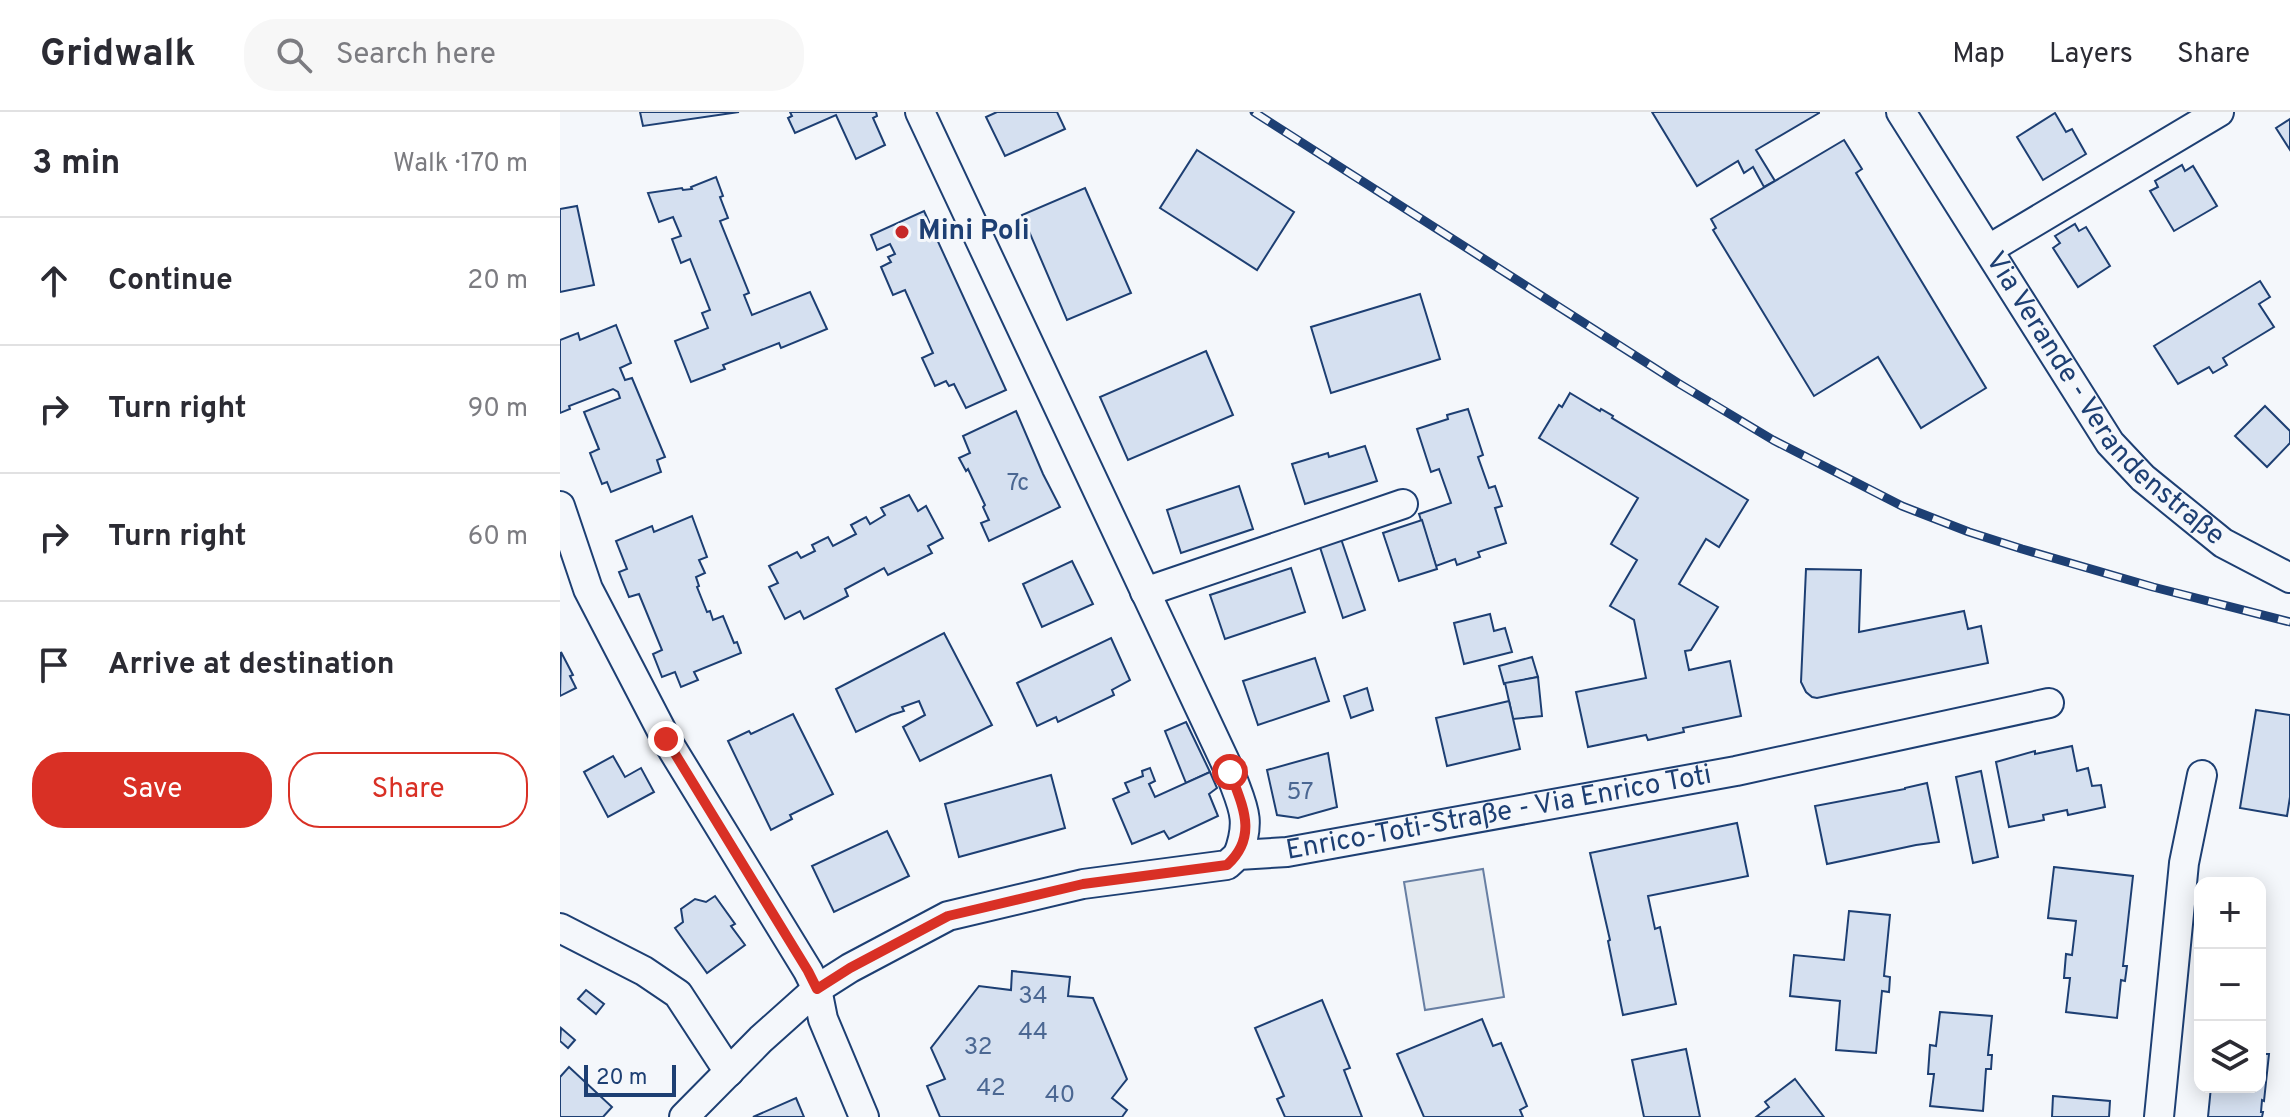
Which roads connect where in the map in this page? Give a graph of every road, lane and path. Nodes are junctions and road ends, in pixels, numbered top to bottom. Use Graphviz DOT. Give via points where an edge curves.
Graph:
graph roads {
  1 [pos="920,112"];
  2 [pos="1901,112"];
  3 [pos="2219,112"];
  4 [pos="1989,249"];
  5 [pos="1403,504"];
  6 [pos="560,506"];
  7 [pos="2290,578"];
  8 [pos="1145,592"];
  9 [pos="2049,703"];
  10 [pos="2202,775"];
  11 [pos="1238,855"];
  12 [pos="560,928"];
  13 [pos="817,989"];
  14 [pos="729,1072"];
  15 [pos="684,1117"];
  16 [pos="864,1117"];
  17 [pos="2159,1117"];
  1 -- 8 [label="street"];
  2 -- 4 [label="street"];
  3 -- 4 [label="street, Via Verande - Verandenstraße"];
  4 -- 7 [label="street, Via Verande - Verandenstraße" via="2110,443 2143,478 2223,543"];
  5 -- 8 [label="street"];
  6 -- 13 [label="street" via="588,589 666,739"];
  8 -- 11 [label="street" via="1246,816"];
  9 -- 11 [label="street, Enrico-Toti-Straße - Via Enrico Toti" via="1736,771 1287,852"];
  10 -- 17 [label="street" via="2184,863"];
  11 -- 13 [label="street, Enrico-Toti-Straße - Via Enrico Toti" via="1227,865 1083,884 948,916"];
  12 -- 14 [label="street" via="678,994"];
  13 -- 14 [label="street, Enrico-Toti-Straße - Via Enrico Toti"];
  13 -- 16 [label="street" via="823,1019"];
  14 -- 15 [label="street, Enrico-Toti-Straße - Via Enrico Toti"];
}
